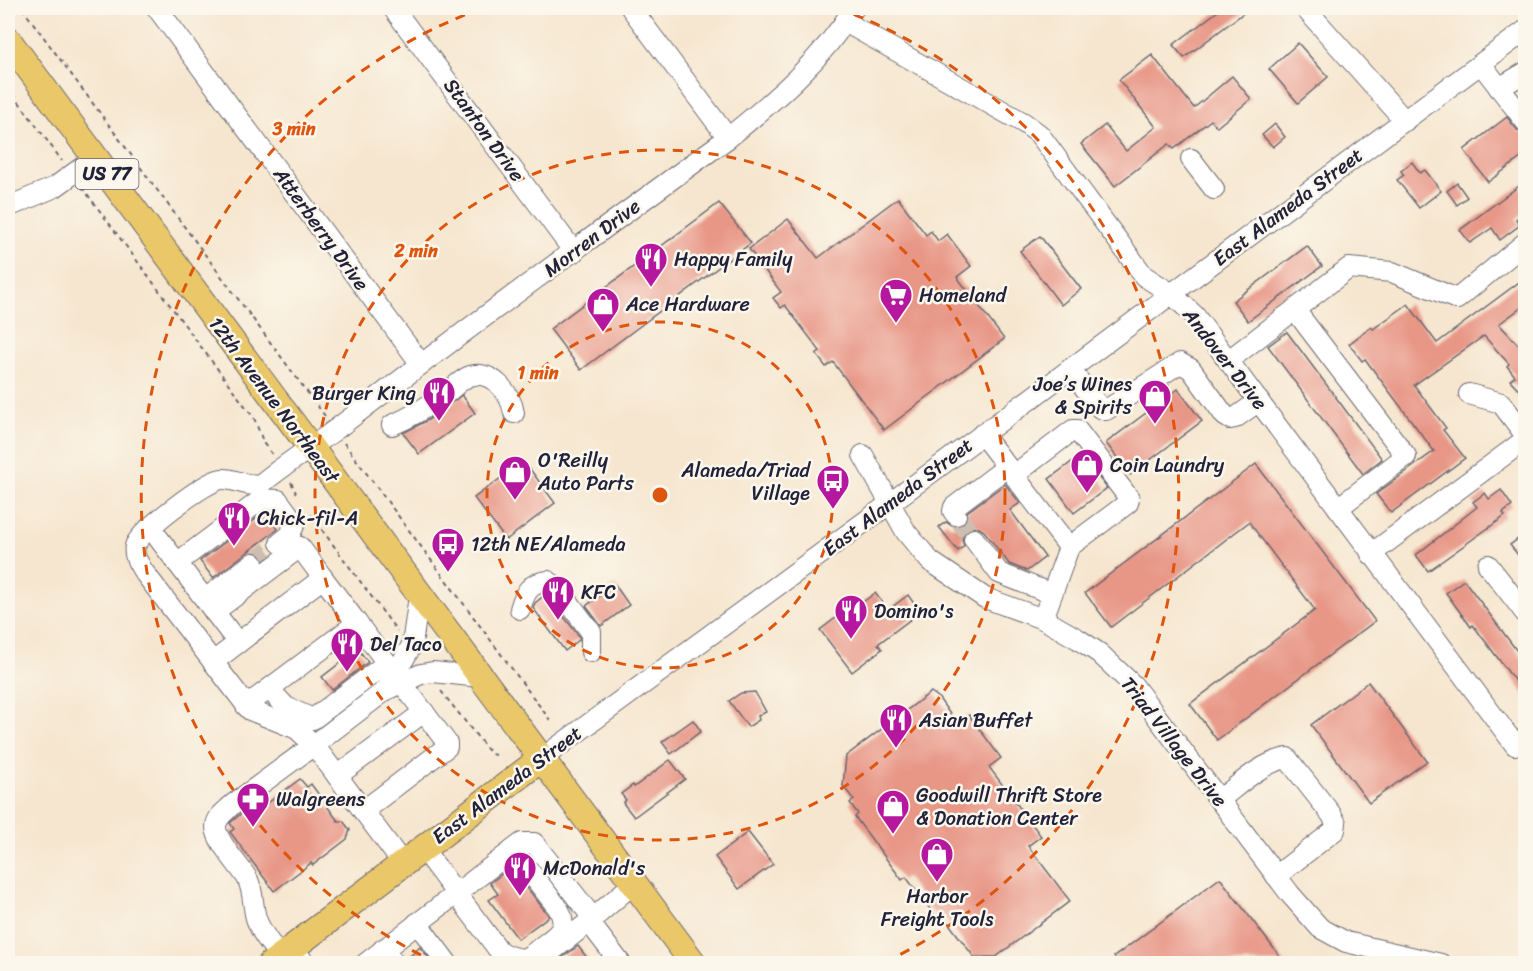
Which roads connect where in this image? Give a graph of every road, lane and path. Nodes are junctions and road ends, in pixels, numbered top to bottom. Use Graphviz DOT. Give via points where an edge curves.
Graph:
graph roads {
  1 [pos="22,8"];
  2 [pos="157,8"];
  3 [pos="393,8"];
  4 [pos="631,8"];
  5 [pos="1305,8"];
  6 [pos="850,15"];
  7 [pos="1526,30"];
  8 [pos="10,49"];
  9 [pos="1481,64"];
  10 [pos="1526,72"];
  11 [pos="8,87"];
  12 [pos="1499,88"];
  13 [pos="1405,121"];
  14 [pos="1526,122"];
  15 [pos="728,138"];
  16 [pos="95,158"];
  17 [pos="1191,159"];
  18 [pos="72,174"];
  19 [pos="1214,189"];
  20 [pos="8,207"];
  21 [pos="1526,242"];
  22 [pos="573,252"];
  23 [pos="1172,294"];
  24 [pos="1295,309"];
  25 [pos="1229,360"];
  26 [pos="421,364"];
  27 [pos="1070,369"];
  28 [pos="1469,394"];
  29 [pos="1259,401"];
  30 [pos="514,413"];
  31 [pos="392,425"];
  32 [pos="335,430"];
  33 [pos="982,434"];
  34 [pos="1526,437"];
  35 [pos="309,447"];
  36 [pos="863,455"];
  37 [pos="282,467"];
  38 [pos="1010,471"];
  39 [pos="296,495"];
  40 [pos="889,504"];
  41 [pos="1338,508"];
  42 [pos="310,513"];
  43 [pos="954,513"];
  44 [pos="150,527"];
  45 [pos="974,539"];
  46 [pos="290,542"];
  47 [pos="1069,548"];
  48 [pos="1371,554"];
  49 [pos="177,563"];
  50 [pos="253,563"];
  51 [pos="1488,565"];
  52 [pos="323,578"];
  53 [pos="1052,594"];
  54 [pos="419,596"];
  55 [pos="209,605"];
  56 [pos="520,609"];
  57 [pos="1526,614"];
  58 [pos="1043,619"];
  59 [pos="357,623"];
  60 [pos="238,643"];
  61 [pos="410,648"];
  62 [pos="591,652"];
  63 [pos="213,662"];
  64 [pos="428,673"];
  65 [pos="480,677"];
  66 [pos="392,678"];
  67 [pos="269,689"];
  68 [pos="246,706"];
  69 [pos="424,712"];
  70 [pos="550,720"];
  71 [pos="1520,741"];
  72 [pos="314,745"];
  73 [pos="501,756"];
  74 [pos="541,759"];
  75 [pos="337,776"];
  76 [pos="1219,800"];
  77 [pos="363,811"];
  78 [pos="513,850"];
  79 [pos="413,856"];
  80 [pos="1276,876"];
  81 [pos="634,883"];
  82 [pos="457,893"];
  83 [pos="589,922"];
  84 [pos="417,924"];
  85 [pos="389,956"];
  86 [pos="287,958"];
  87 [pos="506,958"];
  88 [pos="365,963"];
  89 [pos="448,963"];
  90 [pos="535,963"];
  91 [pos="621,963"];
  92 [pos="694,963"];
  93 [pos="1442,963"];
  1 -- 32 [label="path"];
  2 -- 26 [label="street, Atterberry Drive"];
  3 -- 22 [label="street, Stanton Drive"];
  4 -- 15 [label="street"];
  5 -- 13 [label="street"];
  6 -- 15 [label="street, Morren Drive" via="798,78"];
  6 -- 23 [label="street, Andover Drive" via="1039,134 1144,276"];
  7 -- 9 [label="street, East Alameda Street"];
  8 -- 16 [label="main road, 12th Avenue Northeast / US 77"];
  9 -- 12 [label="street"];
  9 -- 13 [label="street, East Alameda Street"];
  10 -- 12 [label="street"];
  11 -- 18 [label="path"];
  12 -- 14 [label="street"];
  13 -- 23 [label="street, East Alameda Street"];
  15 -- 22 [label="street, Morren Drive"];
  16 -- 18 [label="street"];
  16 -- 35 [label="main road, 12th Avenue Northeast / US 77"];
  17 -- 19 [label="street"];
  18 -- 20 [label="street" via="55,187"];
  18 -- 37 [label="path" via="254,418 264,444"];
  21 -- 24 [label="street" via="1457,299 1392,272 1349,268"];
  22 -- 26 [label="street, Morren Drive"];
  23 -- 25 [label="street, Andover Drive" via="1195,316"];
  23 -- 27 [label="street, East Alameda Street"];
  24 -- 25 [label="street"];
  24 -- 41 [label="street" via="1406,456"];
  25 -- 29 [label="street, Andover Drive"];
  26 -- 32 [label="street, Morren Drive"];
  27 -- 29 [label="street" via="1100,408 1106,410 1179,363 1191,369 1225,416 1235,417"];
  27 -- 33 [label="street, East Alameda Street"];
  28 -- 34 [label="street" via="1501,403"];
  29 -- 41 [label="street, Andover Drive"];
  30 -- 31 [label="street" via="498,383 487,375 470,376 414,416"];
  32 -- 35 [label="street, Morren Drive"];
  32 -- 70 [label="path"];
  33 -- 38 [label="street"];
  33 -- 40 [label="street, East Alameda Street"];
  34 -- 48 [label="street"];
  35 -- 37 [label="street, Morren Drive"];
  35 -- 54 [label="main road, 12th Avenue Northeast / US 77"];
  36 -- 40 [label="street, Triad Village Drive"];
  37 -- 39 [label="path"];
  37 -- 44 [label="street, Morren Drive" via="256,486 221,479 205,486"];
  38 -- 43 [label="street" via="954,507"];
  38 -- 47 [label="street"];
  38 -- 47 [label="street" via="1073,430 1084,439 1129,498 1128,503"];
  40 -- 58 [label="street, Triad Village Drive" via="930,561 985,598"];
  40 -- 74 [label="street, East Alameda Street"];
  41 -- 48 [label="street, Andover Drive"];
  42 -- 61 [label="path"];
  44 -- 49 [label="street"];
  44 -- 63 [label="street" via="135,543 134,555"];
  45 -- 53 [label="street" via="999,573"];
  46 -- 49 [label="street" via="295,523 278,500 262,500"];
  46 -- 52 [label="street"];
  46 -- 55 [label="street"];
  47 -- 53 [label="street"];
  48 -- 71 [label="street, Andover Drive"];
  49 -- 55 [label="street"];
  50 -- 55 [label="street"];
  51 -- 57 [label="street"];
  52 -- 59 [label="street"];
  52 -- 60 [label="street"];
  53 -- 58 [label="street"];
  54 -- 61 [label="street"];
  54 -- 65 [label="main road, 12th Avenue Northeast / US 77"];
  55 -- 60 [label="street"];
  56 -- 62 [label="street" via="525,594 537,582 548,581 558,588 591,632"];
  58 -- 76 [label="street, Triad Village Drive" via="1099,653 1133,685"];
  59 -- 66 [label="street"];
  59 -- 67 [label="street"];
  60 -- 63 [label="street"];
  61 -- 66 [label="street"];
  63 -- 68 [label="street"];
  64 -- 65 [label="street"];
  64 -- 66 [label="street"];
  64 -- 73 [label="path" via="491,754"];
  65 -- 74 [label="main road, 12th Avenue Northeast / US 77"];
  66 -- 67 [label="street" via="313,719 286,707"];
  66 -- 69 [label="street"];
  66 -- 72 [label="street"];
  67 -- 68 [label="street"];
  68 -- 72 [label="street" via="297,729"];
  69 -- 75 [label="street"];
  69 -- 77 [label="street" via="447,747"];
  72 -- 75 [label="street"];
  72 -- 86 [label="street" via="224,812 216,824 217,834 248,880 259,927"];
  74 -- 79 [label="main road, East Alameda Street"];
  74 -- 81 [label="main road, US 77"];
  75 -- 77 [label="street"];
  76 -- 80 [label="street, Triad Village Drive"];
  76 -- 80 [label="street" via="1274,760 1287,758 1331,814 1335,830"];
  77 -- 79 [label="street"];
  78 -- 82 [label="street"];
  78 -- 83 [label="street" via="522,843 534,843 589,913"];
  78 -- 87 [label="street" via="558,908 563,925 560,932 524,958"];
  79 -- 82 [label="street"];
  79 -- 86 [label="main road, East Alameda Street"];
  80 -- 93 [label="street, Triad Village Drive" via="1308,917 1333,936"];
  81 -- 83 [label="street"];
  81 -- 92 [label="main road, US 77"];
  82 -- 84 [label="street"];
  82 -- 87 [label="street"];
  83 -- 90 [label="street"];
  83 -- 91 [label="street"];
  84 -- 85 [label="street"];
  84 -- 89 [label="street"];
  85 -- 88 [label="street"];
}
